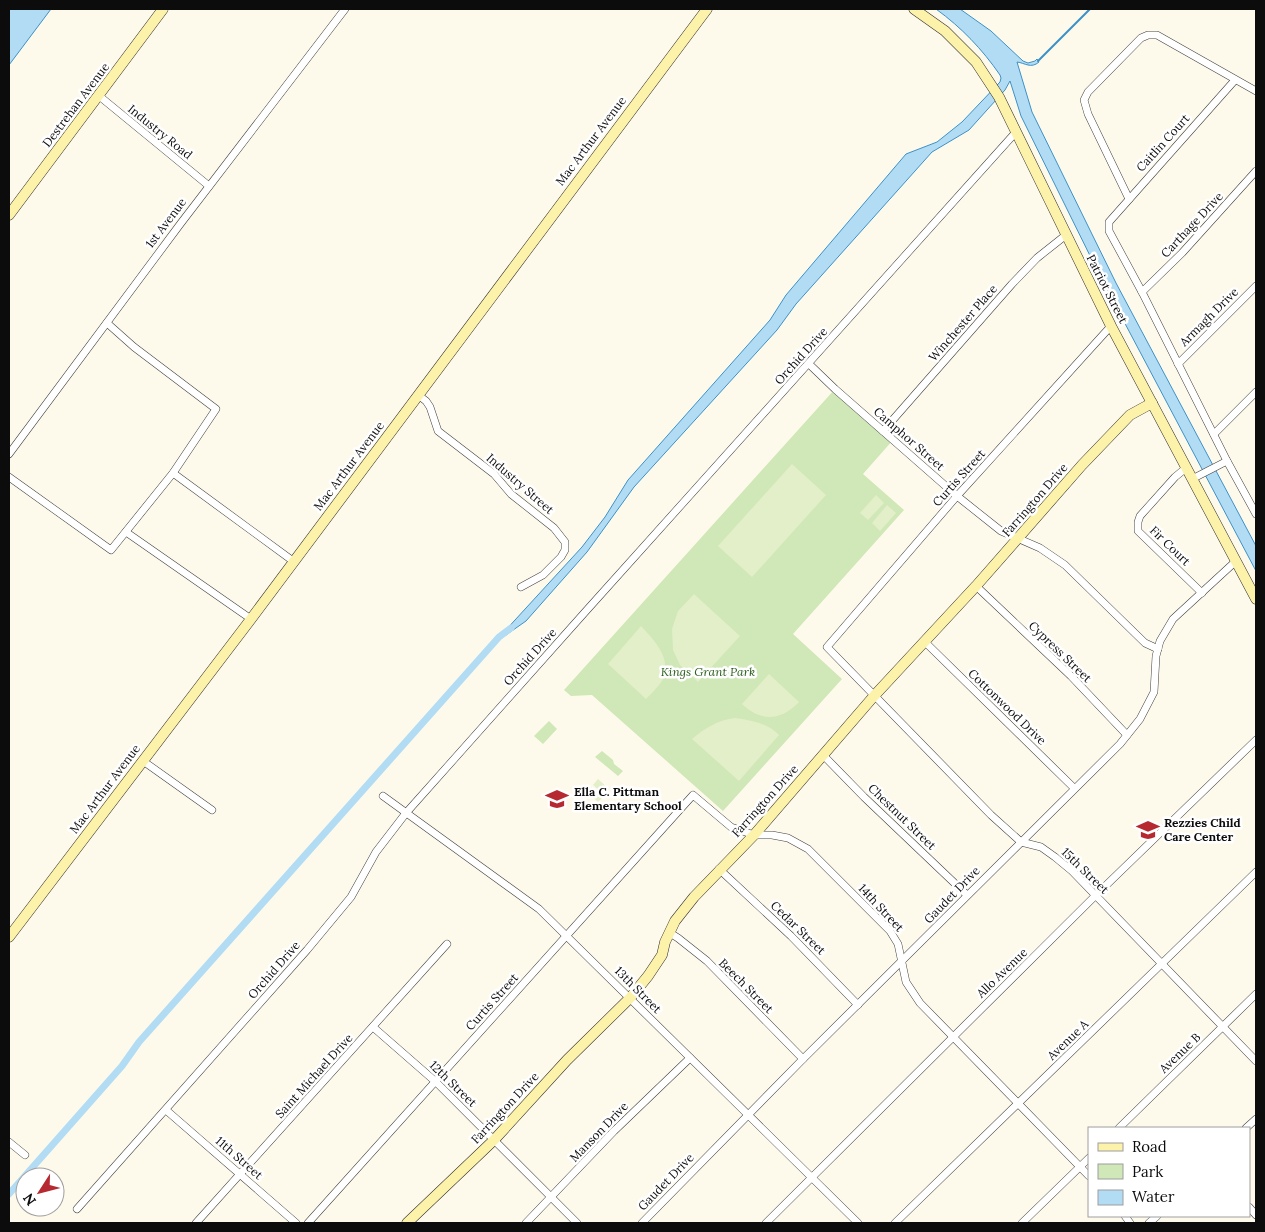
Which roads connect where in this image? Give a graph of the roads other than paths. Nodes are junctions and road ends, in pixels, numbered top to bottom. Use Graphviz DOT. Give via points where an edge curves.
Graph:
graph roads {
  1 [pos="163,9"];
  2 [pos="345,9"];
  3 [pos="707,9"];
  4 [pos="914,9"];
  5 [pos="1235,80"];
  6 [pos="1256,92"];
  7 [pos="98,96"];
  8 [pos="1016,132"];
  9 [pos="1256,171"];
  10 [pos="209,186"];
  11 [pos="1129,199"];
  12 [pos="9,215"];
  13 [pos="1066,235"];
  14 [pos="1256,286"];
  15 [pos="1142,292"];
  16 [pos="107,323"];
  17 [pos="1111,326"];
  18 [pos="809,364"];
  19 [pos="1178,364"];
  20 [pos="1256,392"];
  21 [pos="418,395"];
  22 [pos="1152,402"];
  23 [pos="883,431"];
  24 [pos="1214,434"];
  25 [pos="9,454"];
  26 [pos="1227,461"];
  27 [pos="1186,468"];
  28 [pos="173,473"];
  29 [pos="9,477"];
  30 [pos="1194,478"];
  31 [pos="957,496"];
  32 [pos="1254,503"];
  33 [pos="1256,514"];
  34 [pos="126,532"];
  35 [pos="1017,539"];
  36 [pos="1236,560"];
  37 [pos="293,561"];
  38 [pos="976,586"];
  39 [pos="521,587"];
  40 [pos="1202,593"];
  41 [pos="1256,599"];
  42 [pos="251,619"];
  43 [pos="925,642"];
  44 [pos="827,647"];
  45 [pos="1158,649"];
  46 [pos="874,696"];
  47 [pos="1127,735"];
  48 [pos="1256,740"];
  49 [pos="822,755"];
  50 [pos="143,760"];
  51 [pos="1074,788"];
  52 [pos="383,796"];
  53 [pos="693,796"];
  54 [pos="212,810"];
  55 [pos="406,813"];
  56 [pos="754,835"];
  57 [pos="1021,842"];
  58 [pos="720,869"];
  59 [pos="1256,872"];
  60 [pos="967,895"];
  61 [pos="1095,896"];
  62 [pos="670,933"];
  63 [pos="567,935"];
  64 [pos="9,936"];
  65 [pos="447,944"];
  66 [pos="901,963"];
  67 [pos="1162,964"];
  68 [pos="1256,994"];
  69 [pos="630,998"];
  70 [pos="858,1005"];
  71 [pos="373,1027"];
  72 [pos="1223,1027"];
  73 [pos="954,1036"];
  74 [pos="690,1058"];
  75 [pos="803,1059"];
  76 [pos="1256,1061"];
  77 [pos="436,1082"];
  78 [pos="1018,1104"];
  79 [pos="166,1110"];
  80 [pos="748,1115"];
  81 [pos="1256,1118"];
  82 [pos="1120,1127"];
  83 [pos="1247,1127"];
  84 [pos="494,1140"];
  85 [pos="9,1142"];
  86 [pos="25,1155"];
  87 [pos="1088,1159"];
  88 [pos="1080,1167"];
  89 [pos="241,1175"];
  90 [pos="1088,1175"];
  91 [pos="813,1177"];
  92 [pos="551,1198"];
  93 [pos="77,1209"];
  94 [pos="196,1223"];
  95 [pos="296,1223"];
  96 [pos="308,1223"];
  97 [pos="407,1223"];
  98 [pos="526,1223"];
  99 [pos="577,1223"];
  100 [pos="642,1223"];
  101 [pos="766,1223"];
  102 [pos="858,1223"];
  103 [pos="895,1223"];
  104 [pos="1022,1223"];
  1 -- 7 [label="street, Destrehan Avenue"];
  2 -- 10 [label="street, 1st Avenue"];
  3 -- 21 [label="street, Mac Arthur Avenue"];
  4 -- 8 [label="street, Patriot Street" via="945,31 976,62 1000,97"];
  5 -- 6 [label="street"];
  5 -- 11 [label="street, Caitlin Court"];
  5 -- 11 [label="street" via="1157,35 1148,35 1132,46 1088,92 1084,105"];
  7 -- 10 [label="street, Industry Road"];
  7 -- 12 [label="street, Destrehan Avenue"];
  8 -- 13 [label="street, Patriot Street"];
  8 -- 18 [label="street, Orchid Drive"];
  9 -- 15 [label="street, Carthage Drive"];
  10 -- 16 [label="street, 1st Avenue"];
  11 -- 15 [label="street, Caitlin Court" via="1109,222 1109,231"];
  13 -- 17 [label="street, Patriot Street"];
  13 -- 23 [label="street, Winchester Place" via="1012,284"];
  14 -- 19 [label="street, Armagh Drive"];
  15 -- 19 [label="street"];
  16 -- 25 [label="street, 1st Avenue"];
  16 -- 28 [label="street" via="216,409"];
  17 -- 22 [label="street, Patriot Street"];
  17 -- 31 [label="street, Curtis Street"];
  18 -- 23 [label="street, Camphor Street"];
  18 -- 55 [label="street, Orchid Drive"];
  19 -- 24 [label="street"];
  20 -- 24 [label="street"];
  21 -- 37 [label="street, Mac Arthur Avenue"];
  21 -- 39 [label="street, Industry Street" via="430,407 438,431 494,474 511,494 554,528 565,542 561,557 543,575"];
  22 -- 27 [label="street, Patriot Street"];
  22 -- 35 [label="street, Farrington Drive" via="1124,421"];
  23 -- 31 [label="street, Camphor Street"];
  24 -- 26 [label="street"];
  26 -- 30 [label="street"];
  26 -- 32 [label="street"];
  27 -- 30 [label="street, Patriot Street"];
  27 -- 40 [label="street, Fir Court" via="1140,516 1138,531"];
  28 -- 34 [label="street"];
  28 -- 37 [label="street"];
  29 -- 34 [label="street" via="111,550"];
  30 -- 36 [label="street, Patriot Street"];
  31 -- 35 [label="street, Camphor Street" via="1001,531"];
  31 -- 44 [label="street, Curtis Street"];
  32 -- 33 [label="street"];
  34 -- 42 [label="street"];
  35 -- 38 [label="street, Farrington Drive"];
  35 -- 45 [label="street, Camphor Street" via="1040,548 1065,565 1145,644"];
  36 -- 40 [label="street, Gaudet Drive"];
  36 -- 41 [label="street, Patriot Street"];
  37 -- 42 [label="street, Mac Arthur Avenue"];
  38 -- 43 [label="street, Farrington Drive"];
  38 -- 47 [label="street, Cypress Street" via="1071,676"];
  40 -- 45 [label="street, Gaudet Drive" via="1174,619"];
  42 -- 50 [label="street, Mac Arthur Avenue"];
  43 -- 46 [label="street, Farrington Drive"];
  43 -- 51 [label="street, Cottonwood Drive"];
  44 -- 46 [label="street, 15th Street"];
  45 -- 47 [label="street, Gaudet Drive" via="1154,692 1140,719"];
  46 -- 49 [label="street, Farrington Drive"];
  46 -- 57 [label="street, 15th Street"];
  47 -- 51 [label="street, Gaudet Drive"];
  48 -- 61 [label="street, Allo Avenue"];
  49 -- 56 [label="street, Farrington Drive"];
  49 -- 60 [label="street, Chestnut Street"];
  50 -- 54 [label="street"];
  50 -- 64 [label="street, Mac Arthur Avenue"];
  51 -- 57 [label="street, Gaudet Drive"];
  52 -- 55 [label="street, 13th Street"];
  53 -- 56 [label="street, 14th Street" via="731,827"];
  53 -- 63 [label="street, Curtis Street"];
  55 -- 63 [label="street, 13th Street" via="539,909"];
  55 -- 79 [label="street, Orchid Drive" via="376,852 351,896"];
  56 -- 58 [label="street, Farrington Drive"];
  56 -- 66 [label="street, 14th Street" via="788,838 808,849 890,932 898,944"];
  57 -- 60 [label="street, Gaudet Drive"];
  57 -- 61 [label="street, 15th Street" via="1041,847 1056,857"];
  58 -- 62 [label="street, Farrington Drive" via="689,903"];
  58 -- 70 [label="street, Cedar Street"];
  59 -- 67 [label="street, Avenue A"];
  60 -- 66 [label="street, Gaudet Drive"];
  61 -- 67 [label="street, 15th Street"];
  61 -- 73 [label="street, Allo Avenue"];
  62 -- 69 [label="street, Farrington Drive" via="662,955"];
  62 -- 75 [label="street, Beech Street" via="706,961"];
  63 -- 69 [label="street, 13th Street"];
  63 -- 77 [label="street, Curtis Street"];
  65 -- 71 [label="street, Saint Michael Drive"];
  66 -- 70 [label="street, Gaudet Drive"];
  66 -- 73 [label="street, 14th Street" via="906,982 920,1003"];
  67 -- 72 [label="street, 15th Street"];
  67 -- 78 [label="street, Avenue A"];
  68 -- 72 [label="street, Avenue B"];
  69 -- 74 [label="street, 13th Street"];
  69 -- 84 [label="street, Farrington Drive" via="567,1060"];
  70 -- 75 [label="street, Gaudet Drive"];
  71 -- 77 [label="street, 12th Street"];
  71 -- 89 [label="street, Saint Michael Drive"];
  72 -- 76 [label="street, 15th Street"];
  72 -- 82 [label="street, Avenue B"];
  73 -- 78 [label="street, 14th Street"];
  73 -- 91 [label="street, Allo Avenue"];
  74 -- 80 [label="street, 13th Street"];
  74 -- 92 [label="street, Manson Drive"];
  75 -- 80 [label="street, Gaudet Drive"];
  77 -- 84 [label="street, 12th Street"];
  77 -- 96 [label="street, Curtis Street"];
  78 -- 88 [label="street, 14th Street"];
  78 -- 103 [label="street, Avenue A"];
  79 -- 89 [label="street, 11th Street"];
  79 -- 93 [label="street, Orchid Drive"];
  80 -- 91 [label="street, 13th Street"];
  80 -- 100 [label="street, Gaudet Drive"];
  81 -- 83 [label="street"];
  84 -- 92 [label="street, 12th Street"];
  84 -- 97 [label="street, Farrington Drive"];
  85 -- 86 [label="street"];
  87 -- 88 [label="street"];
  88 -- 90 [label="street, 14th Street"];
  88 -- 104 [label="street"];
  89 -- 94 [label="street, Saint Michael Drive"];
  89 -- 95 [label="street, 11th Street"];
  91 -- 101 [label="street, Allo Avenue"];
  91 -- 102 [label="street, 13th Street"];
  92 -- 98 [label="street, Manson Drive"];
  92 -- 99 [label="street, 12th Street"];
}
